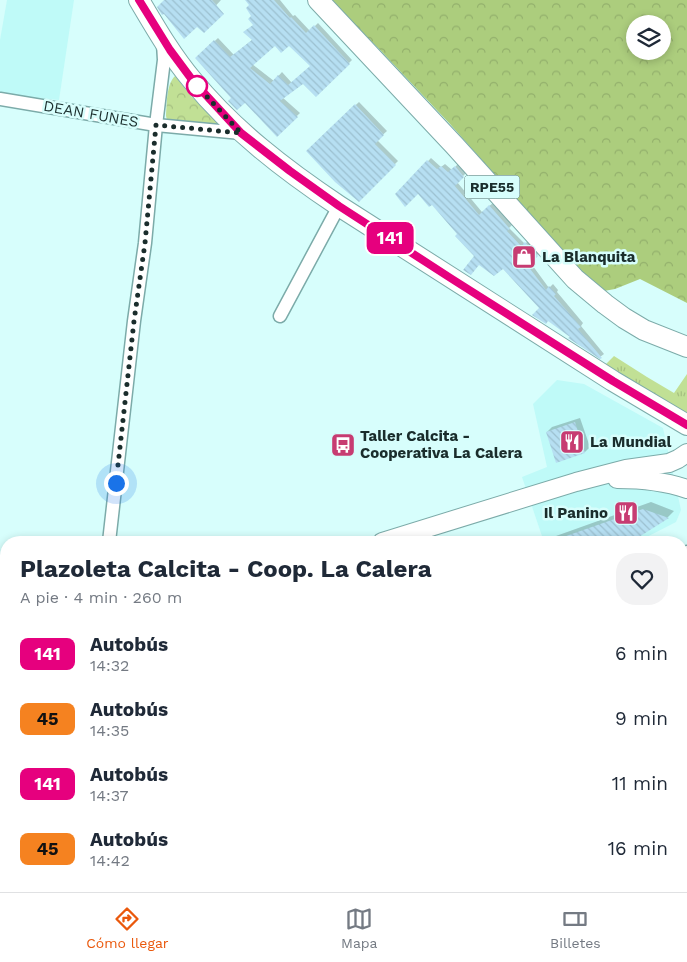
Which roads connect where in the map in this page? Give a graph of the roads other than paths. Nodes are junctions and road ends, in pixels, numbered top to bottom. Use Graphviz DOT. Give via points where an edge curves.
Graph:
graph roads {
  1 [pos="139,0"];
  2 [pos="318,0"];
  3 [pos="162,39"];
  4 [pos="0,99"];
  5 [pos="156,125"];
  6 [pos="241,133"];
  7 [pos="339,206"];
  8 [pos="280,316"];
  9 [pos="687,346"];
  10 [pos="687,425"];
  11 [pos="687,453"];
  12 [pos="594,478"];
  13 [pos="687,489"];
  14 [pos="110,536"];
  15 [pos="401,536"];
  1 -- 3 [label="main road"];
  2 -- 9 [label="main road, RPE55" via="576,279 624,318 644,330"];
  3 -- 5 [label="street" via="164,60"];
  3 -- 6 [label="main road" via="193,81"];
  4 -- 5 [label="street, DEAN FUNES"];
  5 -- 6 [label="street, DEAN FUNES"];
  5 -- 14 [label="street"];
  6 -- 7 [label="main road"];
  7 -- 8 [label="street"];
  7 -- 10 [label="main road"];
  11 -- 12 [label="street" via="678,460"];
  12 -- 13 [label="street" via="648,480"];
  12 -- 15 [label="street"];
}
